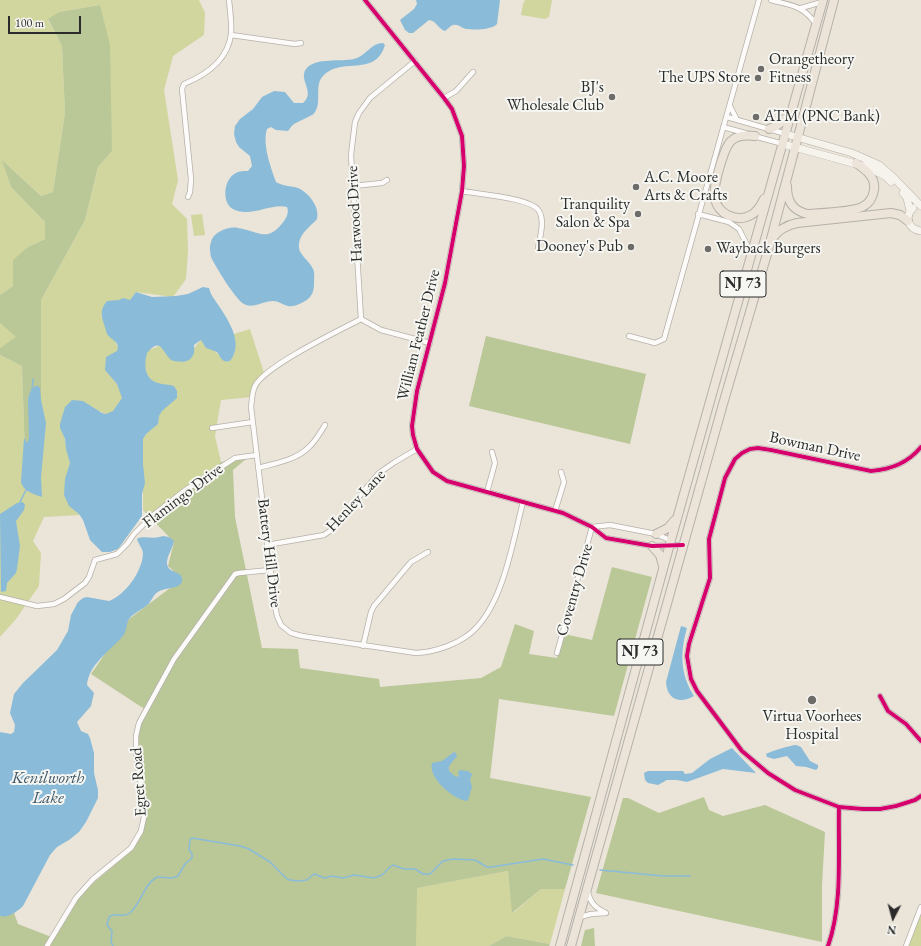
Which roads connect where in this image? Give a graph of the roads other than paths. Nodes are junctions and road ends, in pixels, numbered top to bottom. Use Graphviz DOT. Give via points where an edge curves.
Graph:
graph roads {
  1 [pos="229,0"];
  2 [pos="366,0"];
  3 [pos="759,0"];
  4 [pos="770,0"];
  5 [pos="834,0"];
  6 [pos="823,1"];
  7 [pos="801,8"];
  8 [pos="816,24"];
  9 [pos="231,35"];
  10 [pos="301,43"];
  11 [pos="415,61"];
  12 [pos="473,72"];
  13 [pos="444,98"];
  14 [pos="730,106"];
  15 [pos="792,108"];
  16 [pos="726,117"];
  17 [pos="737,120"];
  18 [pos="724,127"];
  19 [pos="769,129"];
  20 [pos="786,134"];
  21 [pos="755,136"];
  22 [pos="798,137"];
  23 [pos="783,144"];
  24 [pos="795,147"];
  25 [pos="856,164"];
  26 [pos="790,167"];
  27 [pos="387,180"];
  28 [pos="353,186"];
  29 [pos="771,186"];
  30 [pos="462,191"];
  31 [pos="188,197"];
  32 [pos="921,206"];
  33 [pos="910,211"];
  34 [pos="698,214"];
  35 [pos="908,221"];
  36 [pos="919,230"];
  37 [pos="921,237"];
  38 [pos="538,248"];
  39 [pos="752,254"];
  40 [pos="767,254"];
  41 [pos="361,319"];
  42 [pos="629,336"];
  43 [pos="430,343"];
  44 [pos="253,422"];
  45 [pos="325,425"];
  46 [pos="212,428"];
  47 [pos="921,447"];
  48 [pos="417,449"];
  49 [pos="492,452"];
  50 [pos="256,455"];
  51 [pos="258,468"];
  52 [pos="562,472"];
  53 [pos="487,492"];
  54 [pos="523,502"];
  55 [pos="555,511"];
  56 [pos="677,518"];
  57 [pos="592,527"];
  58 [pos="656,534"];
  59 [pos="670,543"];
  60 [pos="267,545"];
  61 [pos="683,545"];
  62 [pos="652,546"];
  63 [pos="428,552"];
  64 [pos="663,567"];
  65 [pos="270,570"];
  66 [pos="0,597"];
  67 [pos="364,646"];
  68 [pos="557,653"];
  69 [pos="880,696"];
  70 [pos="921,741"];
  71 [pos="611,758"];
  72 [pos="622,761"];
  73 [pos="921,796"];
  74 [pos="839,807"];
  75 [pos="588,888"];
  76 [pos="921,908"];
  77 [pos="579,918"];
  78 [pos="47,946"];
  79 [pos="560,946"];
  80 [pos="571,946"];
  81 [pos="828,946"];
  82 [pos="906,946"];
  1 -- 9 [label="street"];
  2 -- 11 [label="street, William Feather Drive"];
  3 -- 14 [label="street"];
  4 -- 7 [label="street"];
  5 -- 22 [label="highway, NJ 73"];
  6 -- 7 [label="street"];
  6 -- 8 [label="highway, NJ 73"];
  7 -- 8 [label="street"];
  8 -- 15 [label="highway, NJ 73"];
  9 -- 10 [label="street"];
  9 -- 31 [label="street" via="226,51 216,65 200,77 184,84 182,89 192,179"];
  11 -- 13 [label="street, William Feather Drive"];
  11 -- 28 [label="street, Harwood Drive" via="370,98 358,113 352,155"];
  12 -- 13 [label="street" via="456,90"];
  13 -- 30 [label="street, William Feather Drive" via="452,109 462,136"];
  14 -- 16 [label="street"];
  14 -- 17 [label="street"];
  15 -- 19 [label="highway" via="784,122"];
  15 -- 20 [label="highway, NJ 73"];
  16 -- 17 [label="street"];
  16 -- 18 [label="street"];
  17 -- 19 [label="street"];
  18 -- 21 [label="street"];
  18 -- 34 [label="street"];
  19 -- 20 [label="street"];
  20 -- 22 [label="street"];
  20 -- 23 [label="highway, NJ 73"];
  21 -- 23 [label="street"];
  21 -- 29 [label="highway" via="746,135 734,139 726,149 715,188 718,208 727,215 740,218 752,214"];
  22 -- 24 [label="highway, NJ 73"];
  22 -- 32 [label="street" via="852,153 879,165"];
  23 -- 24 [label="street"];
  23 -- 29 [label="highway, NJ 73"];
  24 -- 25 [label="street"];
  24 -- 26 [label="highway, NJ 73"];
  25 -- 26 [label="highway" via="869,173 874,182 873,197 867,204 858,209 807,214 796,210 788,199"];
  25 -- 33 [label="street" via="876,171 899,188 907,198"];
  26 -- 40 [label="highway, NJ 73"];
  27 -- 28 [label="street" via="382,183"];
  28 -- 41 [label="street, Harwood Drive"];
  29 -- 39 [label="highway, NJ 73"];
  30 -- 38 [label="street" via="520,200 537,208 542,224"];
  30 -- 43 [label="street, William Feather Drive" via="445,283"];
  32 -- 33 [label="street" via="916,206"];
  33 -- 35 [label="street"];
  34 -- 39 [label="street" via="729,222 739,229"];
  34 -- 42 [label="street" via="664,339 655,343"];
  35 -- 36 [label="street" via="912,227"];
  35 -- 40 [label="highway" via="900,215 891,213 796,222 773,237"];
  36 -- 37 [label="street"];
  39 -- 56 [label="highway, NJ 73"];
  40 -- 61 [label="highway, NJ 73"];
  41 -- 43 [label="street" via="381,330"];
  41 -- 44 [label="street, Battery Hill Drive" via="295,354 267,374 255,386 253,392"];
  43 -- 48 [label="street, William Feather Drive" via="413,411 413,435"];
  44 -- 46 [label="street"];
  44 -- 50 [label="street, Battery Hill Drive"];
  45 -- 51 [label="street" via="312,444 299,455"];
  47 -- 74 [label="street, Bowman Drive" via="897,466 871,471 764,449 750,449 735,459 725,478 709,539 710,578 691,635 687,656 691,679 733,740 756,764 795,790"];
  48 -- 53 [label="street, William Feather Drive" via="436,474"];
  48 -- 60 [label="street, Henley Lane" via="379,474 324,535"];
  49 -- 53 [label="street" via="495,463"];
  50 -- 51 [label="street, Battery Hill Drive"];
  50 -- 66 [label="street, Flamingo Drive" via="235,458 154,513 118,554 95,560 85,583 58,603 36,606"];
  51 -- 60 [label="street, Battery Hill Drive"];
  52 -- 55 [label="street" via="564,482"];
  53 -- 54 [label="street, William Feather Drive"];
  54 -- 55 [label="street, William Feather Drive"];
  54 -- 67 [label="street, Battery Hill Drive" via="494,601 476,629 445,648 427,653"];
  55 -- 57 [label="street, William Feather Drive"];
  56 -- 58 [label="highway" via="668,528"];
  56 -- 59 [label="highway, NJ 73"];
  57 -- 58 [label="street, William Feather Drive" via="610,525"];
  57 -- 62 [label="street, William Feather Drive" via="606,538"];
  57 -- 68 [label="street, Coventry Drive"];
  58 -- 59 [label="street, William Feather Drive"];
  59 -- 61 [label="street, William Feather Drive"];
  59 -- 62 [label="street, William Feather Drive"];
  59 -- 64 [label="highway, NJ 73"];
  60 -- 65 [label="street, Battery Hill Drive"];
  61 -- 72 [label="highway, NJ 73"];
  62 -- 64 [label="highway" via="660,555"];
  63 -- 67 [label="street" via="411,562 374,606"];
  64 -- 71 [label="highway, NJ 73"];
  65 -- 67 [label="street, Battery Hill Drive" via="277,616 281,625 291,633"];
  65 -- 78 [label="street, Egret Road" via="235,574 170,666 139,723 136,736 144,805 141,831 131,848 93,879 76,898"];
  69 -- 70 [label="street" via="888,711 906,724"];
  71 -- 72 [label="street"];
  71 -- 79 [label="highway, NJ 73"];
  72 -- 75 [label="highway, NJ 73"];
  73 -- 74 [label="street, Bowman Drive" via="880,809"];
  74 -- 81 [label="street" via="838,902 834,930"];
  75 -- 77 [label="highway, NJ 73"];
  75 -- 77 [label="street" via="589,898 595,908 606,913"];
  76 -- 82 [label="street"];
  77 -- 80 [label="highway, NJ 73"];
}
